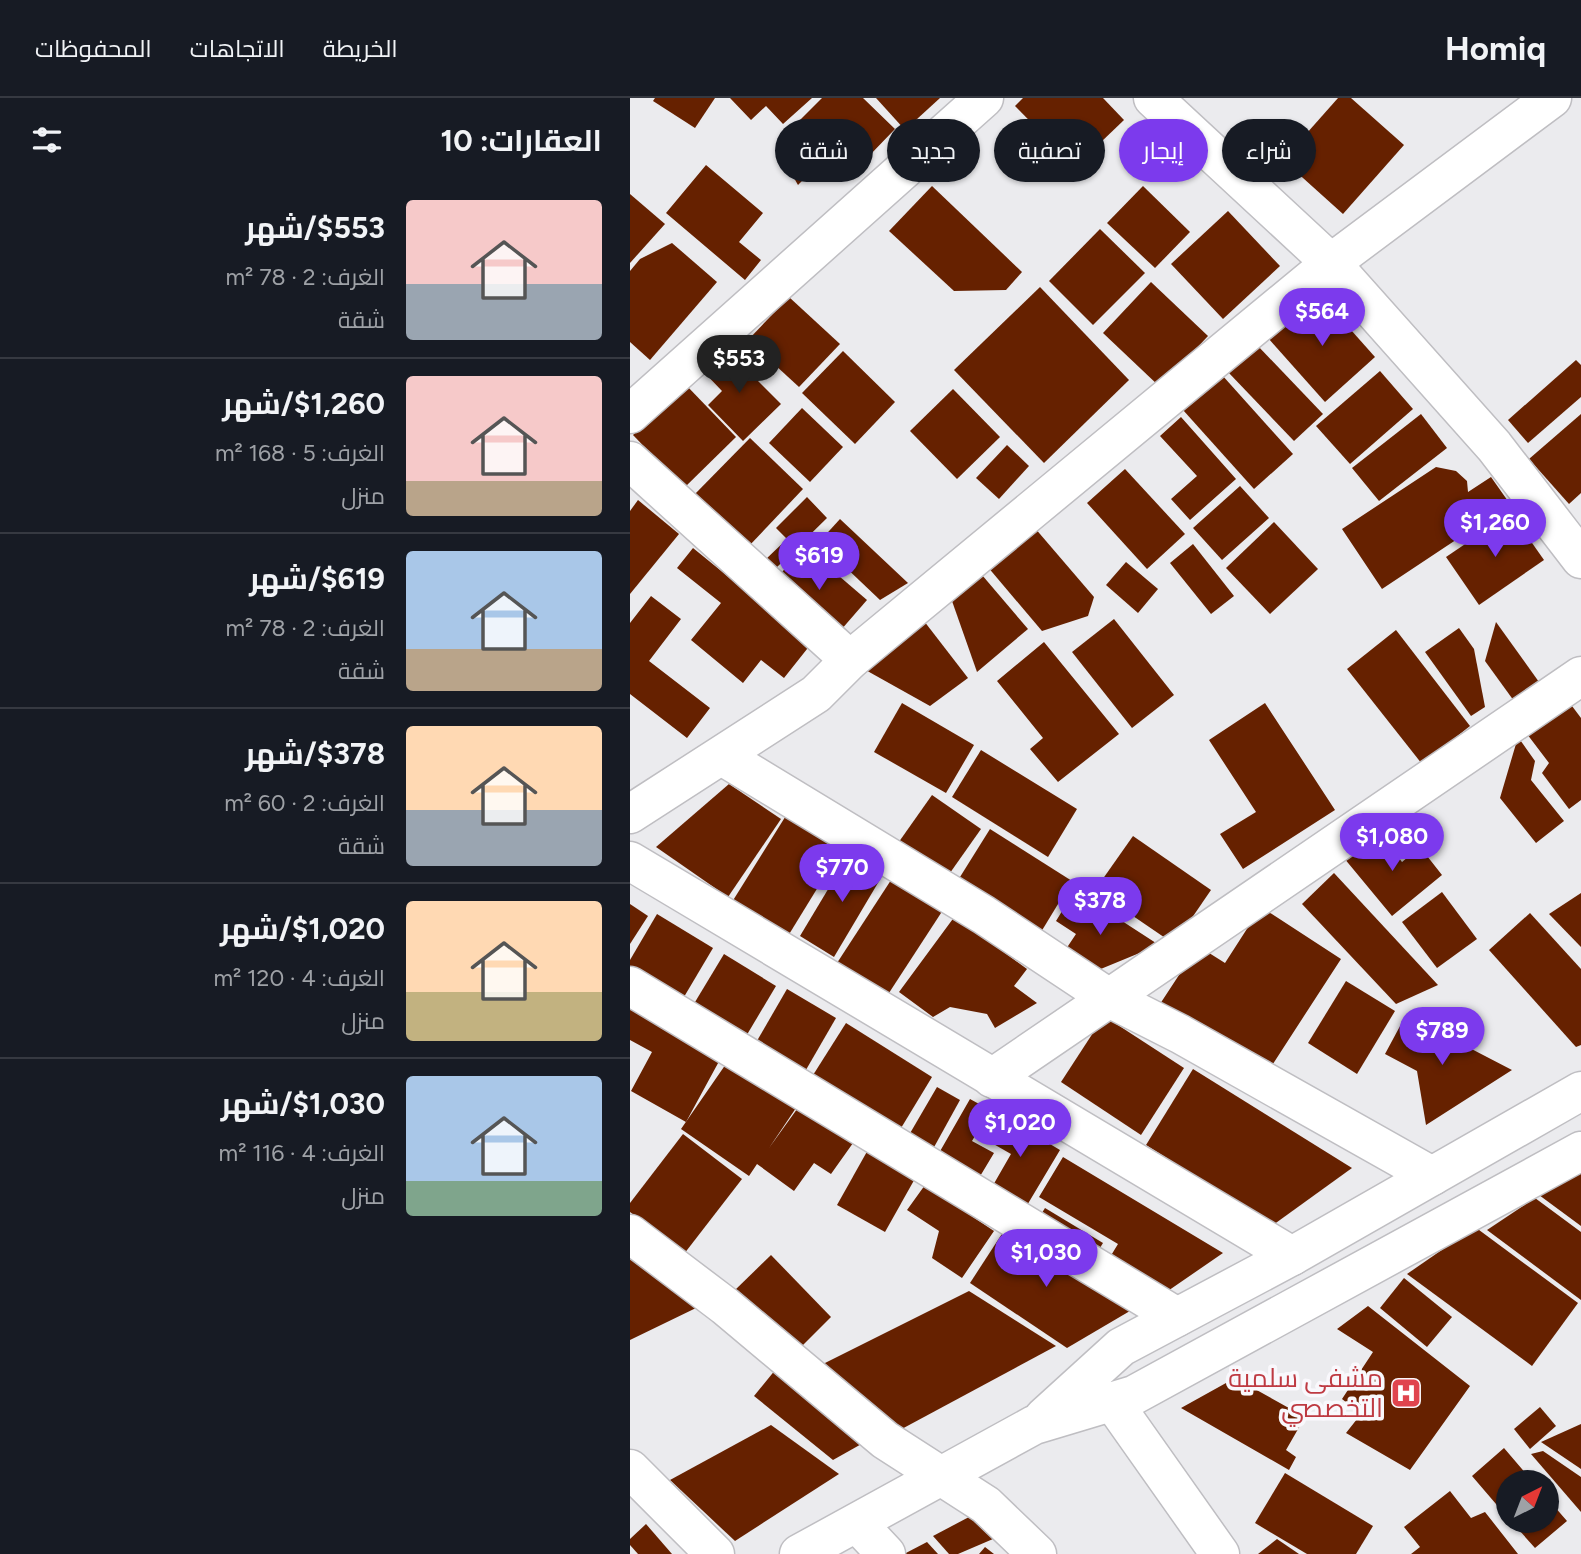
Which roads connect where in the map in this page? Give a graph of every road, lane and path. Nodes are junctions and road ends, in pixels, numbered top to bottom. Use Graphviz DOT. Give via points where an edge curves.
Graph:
graph roads {
  1 [pos="984,98"];
  2 [pos="1153,98"];
  3 [pos="1552,98"];
  4 [pos="1331,262"];
  5 [pos="630,414"];
  6 [pos="630,461"];
  7 [pos="1581,559"];
  8 [pos="850,660"];
  9 [pos="1581,676"];
  10 [pos="722,756"];
  11 [pos="630,814"];
  12 [pos="630,861"];
  13 [pos="630,986"];
  14 [pos="1109,998"];
  15 [pos="992,1078"];
  16 [pos="1581,1091"];
  17 [pos="1581,1151"];
  18 [pos="1432,1176"];
  19 [pos="630,1234"];
  20 [pos="1292,1256"];
  21 [pos="1177,1317"];
  22 [pos="1112,1401"];
  23 [pos="1034,1425"];
  24 [pos="630,1469"];
  25 [pos="943,1476"];
  26 [pos="857,1523"];
  27 [pos="715,1554"];
  28 [pos="799,1554"];
  29 [pos="886,1554"];
  30 [pos="1037,1554"];
  31 [pos="1220,1554"];
  1 -- 5 [label="street"];
  2 -- 4 [label="street"];
  3 -- 4 [label="street"];
  4 -- 7 [label="street" via="1494,446"];
  4 -- 8 [label="street"];
  6 -- 8 [label="street"];
  8 -- 10 [label="street" via="816,694"];
  9 -- 14 [label="street"];
  10 -- 11 [label="street"];
  10 -- 14 [label="street" via="984,915"];
  12 -- 15 [label="street"];
  13 -- 21 [label="street"];
  14 -- 15 [label="street"];
  14 -- 18 [label="street"];
  15 -- 20 [label="street"];
  16 -- 18 [label="street"];
  17 -- 22 [label="street" via="1228,1345 1134,1395"];
  18 -- 20 [label="street"];
  19 -- 25 [label="street" via="725,1306 885,1440"];
  20 -- 21 [label="street"];
  21 -- 23 [label="street" via="1121,1347"];
  22 -- 23 [label="street"];
  22 -- 31 [label="street"];
  23 -- 25 [label="street"];
  24 -- 27 [label="street"];
  25 -- 26 [label="street"];
  25 -- 30 [label="street" via="986,1505"];
  26 -- 28 [label="street"];
  26 -- 29 [label="street"];
}
